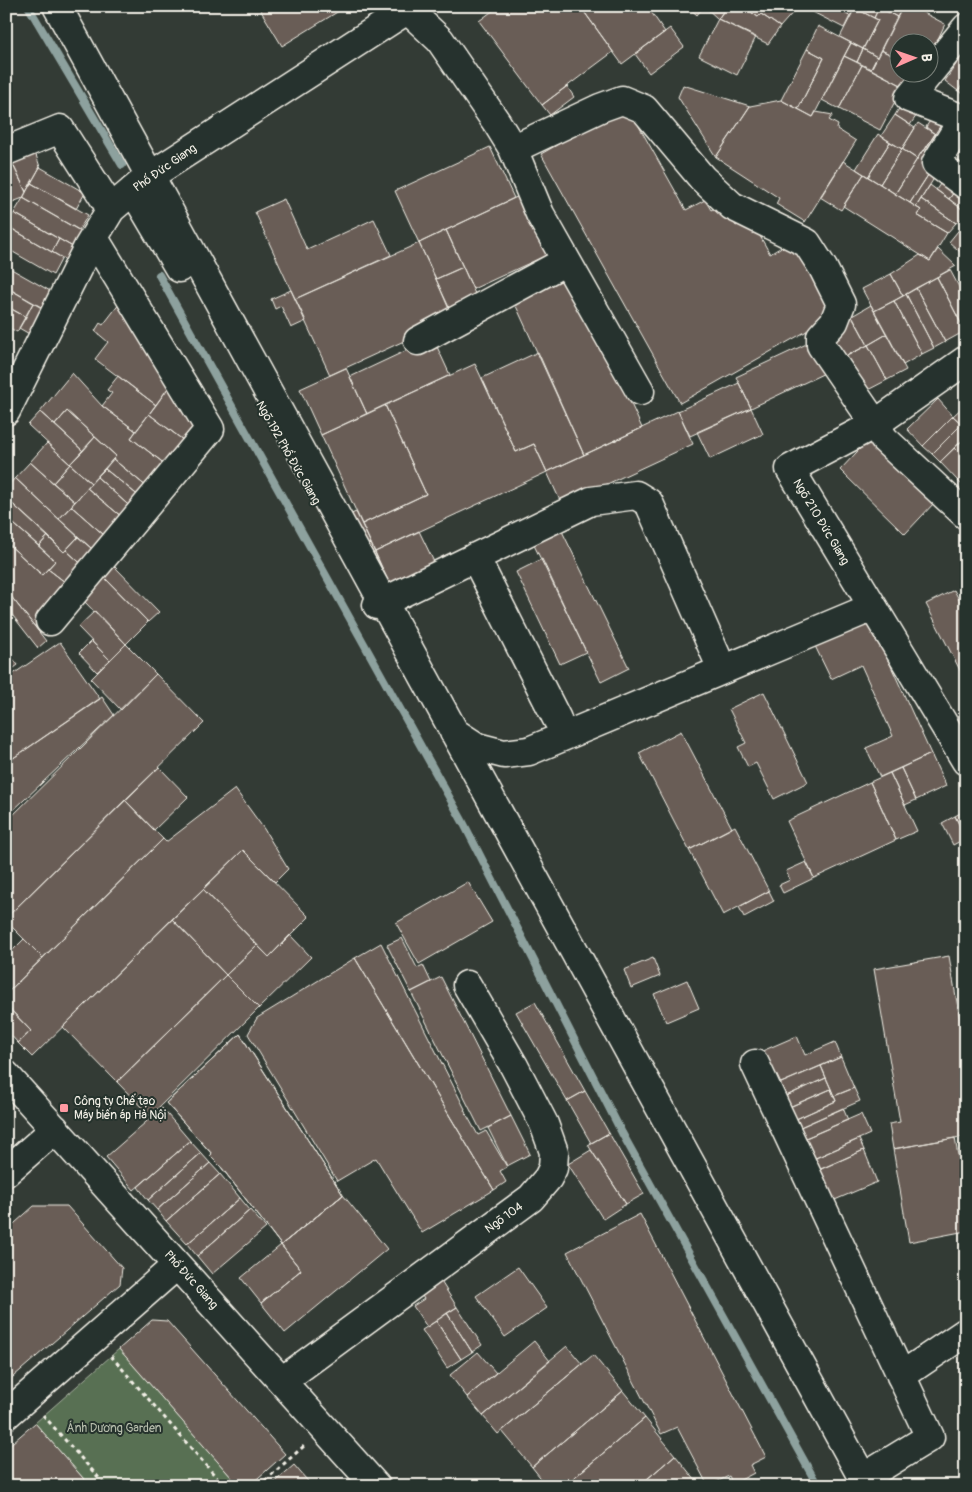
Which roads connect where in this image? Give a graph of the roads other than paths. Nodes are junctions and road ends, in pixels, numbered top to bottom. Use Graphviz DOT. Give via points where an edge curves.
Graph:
graph roads {
  1 [pos="57,6"];
  2 [pos="411,8"];
  3 [pos="966,28"];
  4 [pos="513,150"];
  5 [pos="6,151"];
  6 [pos="142,183"];
  7 [pos="966,185"];
  8 [pos="111,209"];
  9 [pos="94,238"];
  10 [pos="566,261"];
  11 [pos="418,341"];
  12 [pos="961,372"];
  13 [pos="640,391"];
  14 [pos="6,411"];
  15 [pos="875,424"];
  16 [pos="966,516"];
  17 [pos="475,557"];
  18 [pos="380,603"];
  19 [pos="873,607"];
  20 [pos="50,622"];
  21 [pos="722,669"];
  22 [pos="557,719"];
  23 [pos="446,725"];
  24 [pos="966,761"];
  25 [pos="467,985"];
  26 [pos="755,1064"];
  27 [pos="6,1075"];
  28 [pos="55,1129"];
  29 [pos="6,1172"];
  30 [pos="177,1265"];
  31 [pos="966,1332"];
  32 [pos="901,1376"];
  33 [pos="282,1381"];
  34 [pos="6,1415"];
  35 [pos="865,1482"];
  36 [pos="376,1486"];
  1 -- 6 [label="street"];
  2 -- 4 [label="street" via="440,40"];
  2 -- 6 [label="street, Phố Đức Giang"];
  3 -- 7 [label="street" via="909,98 963,119 936,163"];
  4 -- 10 [label="street" via="540,214"];
  4 -- 15 [label="street" via="622,100 644,109 702,178 732,206 807,242 841,304 834,322 821,336 821,345"];
  5 -- 8 [label="street" via="60,128"];
  6 -- 8 [label="street, Phố Đức Giang"];
  6 -- 18 [label="street"];
  8 -- 9 [label="street, Phố Đức Giang"];
  9 -- 14 [label="street, Phố Đức Giang"];
  9 -- 20 [label="street" via="210,429"];
  10 -- 11 [label="street"];
  10 -- 13 [label="street"];
  12 -- 15 [label="street"];
  15 -- 16 [label="street" via="884,439"];
  15 -- 19 [label="street, Ngõ 210 Đức Giang" via="790,470"];
  17 -- 18 [label="street"];
  17 -- 21 [label="street" via="592,501 636,495 649,503"];
  17 -- 22 [label="street"];
  18 -- 23 [label="street"];
  19 -- 21 [label="street"];
  19 -- 24 [label="street, Ngõ 210 Đức Giang"];
  21 -- 23 [label="street" via="529,751 504,754 477,747"];
  23 -- 35 [label="street"];
  25 -- 33 [label="street, Ngõ 104" via="544,1124 554,1152 553,1168 531,1198"];
  26 -- 32 [label="street"];
  27 -- 28 [label="street, Phố Đức Giang"];
  28 -- 29 [label="street"];
  28 -- 30 [label="street, Phố Đức Giang"];
  30 -- 33 [label="street, Phố Đức Giang"];
  30 -- 34 [label="street"];
  31 -- 32 [label="street"];
  32 -- 35 [label="street" via="930,1437"];
  33 -- 36 [label="street, Phố Đức Giang"];
}
